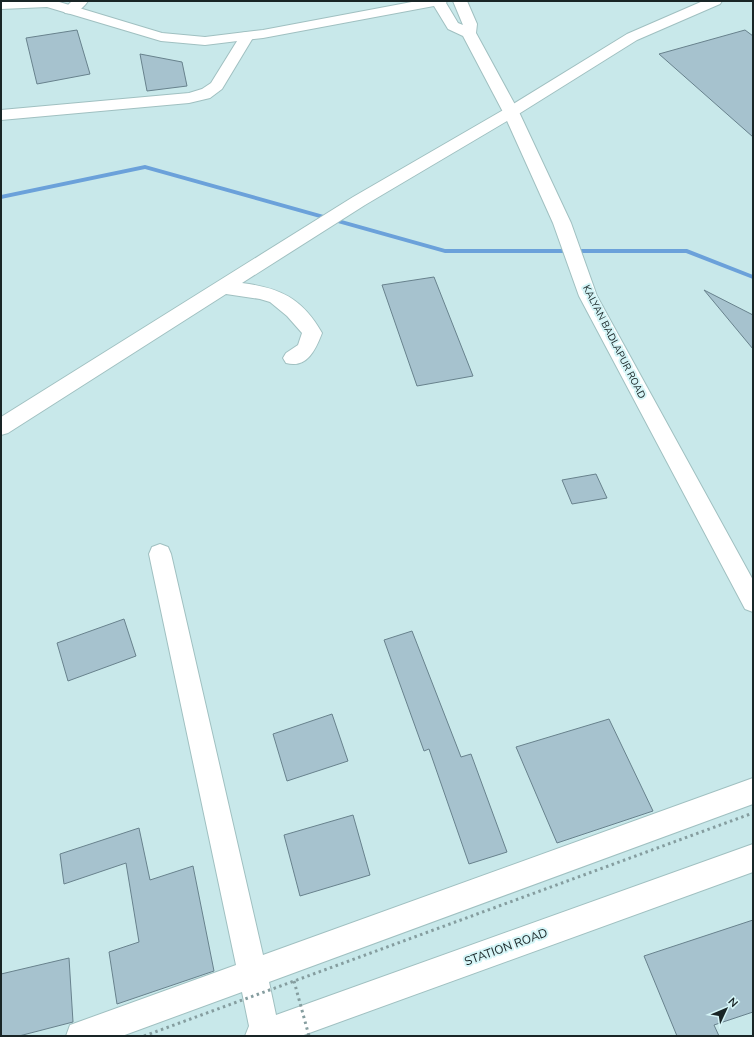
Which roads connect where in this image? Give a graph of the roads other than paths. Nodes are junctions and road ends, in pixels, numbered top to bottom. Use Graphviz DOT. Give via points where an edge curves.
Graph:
graph roads {
  1 [pos="714,1"];
  2 [pos="29,3"];
  3 [pos="440,4"];
  4 [pos="1,5"];
  5 [pos="76,5"];
  6 [pos="462,5"];
  7 [pos="469,33"];
  8 [pos="243,42"];
  9 [pos="511,112"];
  10 [pos="1,115"];
  11 [pos="224,287"];
  12 [pos="293,358"];
  13 [pos="1,427"];
  14 [pos="160,554"];
  15 [pos="753,602"];
  16 [pos="753,791"];
  17 [pos="753,858"];
  18 [pos="253,974"];
  19 [pos="264,1035"];
  20 [pos="81,1036"];
  1 -- 9 [label="street" via="632,37"];
  2 -- 4 [label="street"];
  2 -- 5 [label="street"];
  2 -- 8 [label="street" via="46,13 156,45 186,49"];
  3 -- 6 [label="street"];
  3 -- 7 [label="street" via="453,26"];
  3 -- 8 [label="street"];
  5 -- 8 [label="street" via="168,38"];
  6 -- 7 [label="street, KALYAN BADLAPUR ROAD" via="470,24"];
  7 -- 9 [label="street, KALYAN BADLAPUR ROAD"];
  8 -- 10 [label="street" via="217,86 203,96"];
  9 -- 11 [label="street" via="359,201"];
  9 -- 15 [label="street, KALYAN BADLAPUR ROAD" via="562,223 588,296"];
  11 -- 12 [label="street" via="271,296 289,307 305,322 312,333 306,349"];
  11 -- 13 [label="street"];
  14 -- 18 [label="street"];
  16 -- 18 [label="street"];
  17 -- 19 [label="street, STATION ROAD"];
  18 -- 19 [label="street"];
  18 -- 20 [label="street"];
}
